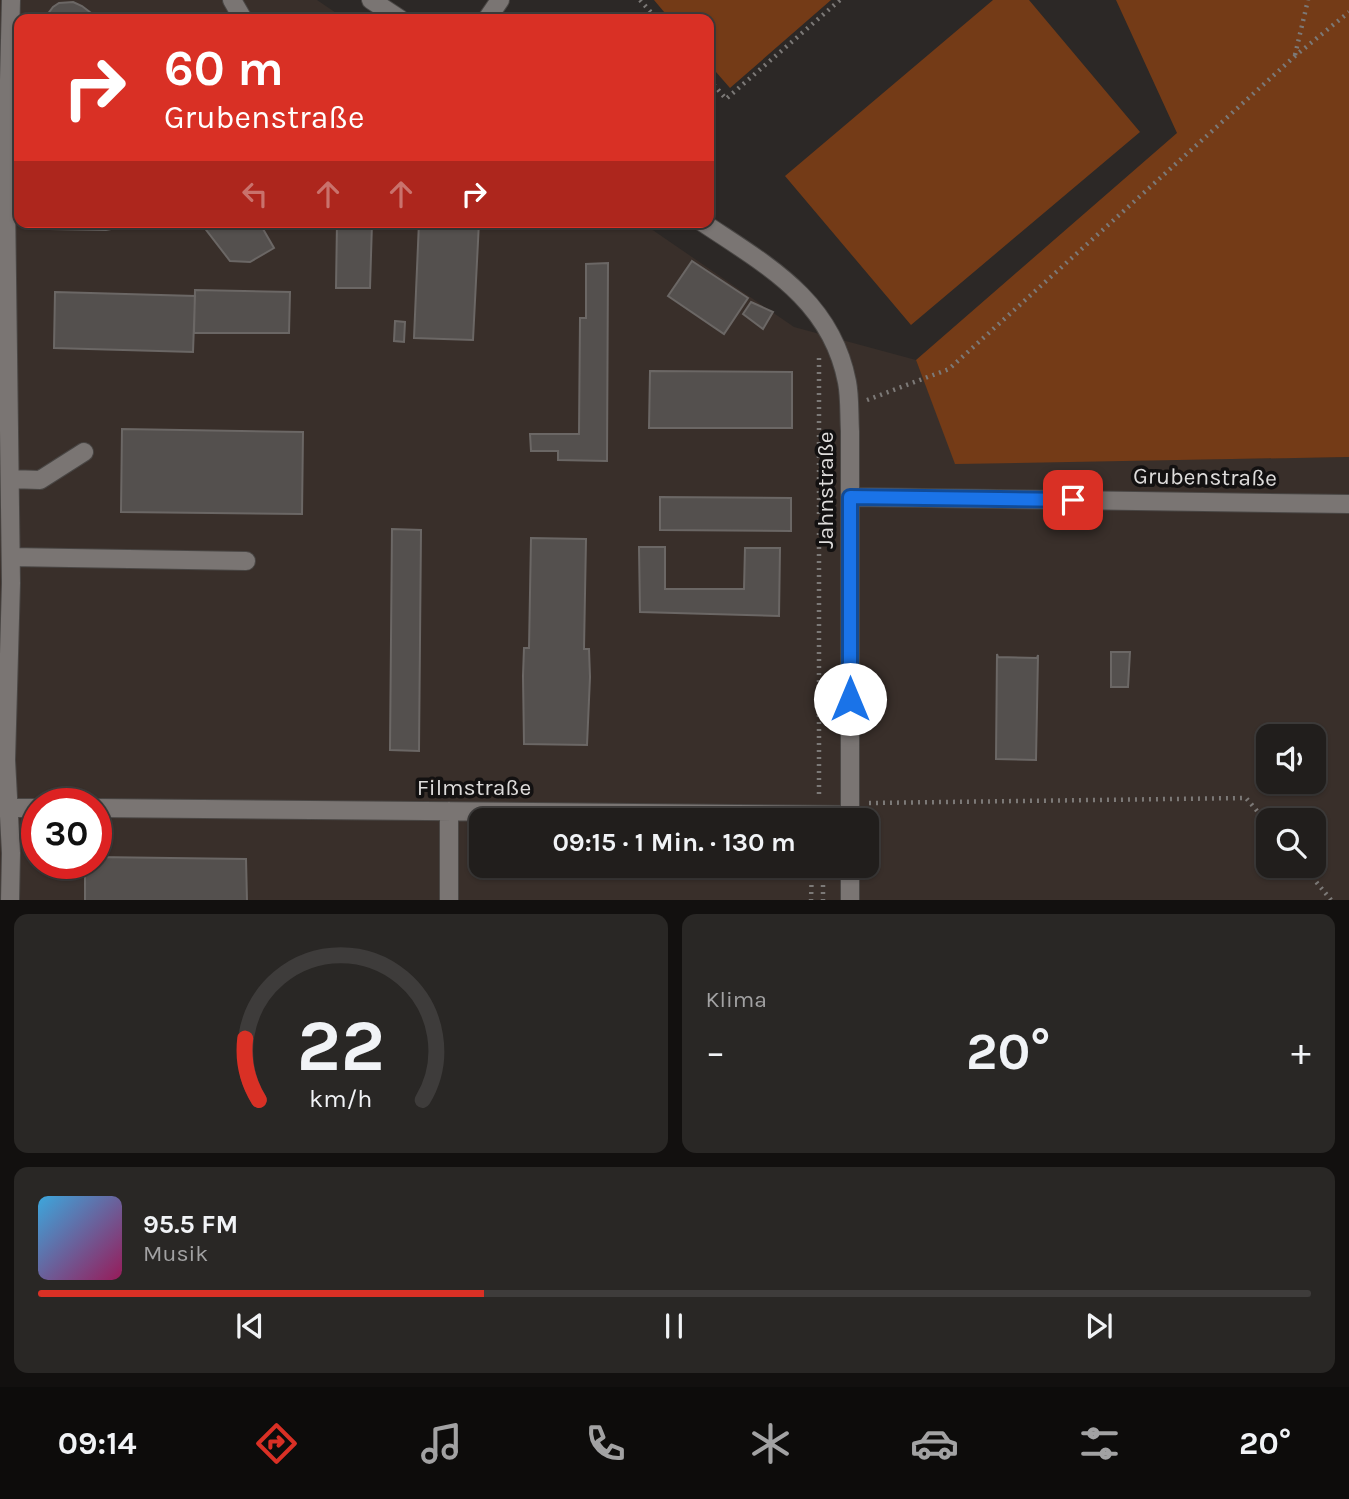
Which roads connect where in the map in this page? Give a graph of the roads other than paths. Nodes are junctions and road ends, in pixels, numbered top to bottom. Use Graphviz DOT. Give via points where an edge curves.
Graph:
graph roads {
  1 [pos="11,0"];
  2 [pos="371,0"];
  3 [pos="391,14"];
  4 [pos="3,201"];
  5 [pos="711,228"];
  6 [pos="84,452"];
  7 [pos="10,480"];
  8 [pos="850,497"];
  9 [pos="1349,504"];
  10 [pos="11,557"];
  11 [pos="246,561"];
  12 [pos="6,583"];
  13 [pos="4,808"];
  14 [pos="112,808"];
  15 [pos="850,808"];
  16 [pos="449,811"];
  17 [pos="469,811"];
  18 [pos="850,878"];
  19 [pos="10,900"];
  20 [pos="449,900"];
  21 [pos="850,900"];
  1 -- 4 [label="street"];
  2 -- 3 [label="street"];
  4 -- 7 [label="street"];
  5 -- 8 [label="street, Jahnstraße" via="794,286 827,327 844,369 849,402"];
  6 -- 7 [label="street" via="40,480"];
  7 -- 10 [label="street"];
  8 -- 9 [label="street, Grubenstraße"];
  8 -- 15 [label="street, Jahnstraße"];
  10 -- 11 [label="street"];
  10 -- 12 [label="street"];
  12 -- 13 [label="street"];
  13 -- 19 [label="street"];
  14 -- 16 [label="street, Filmstraße"];
  16 -- 17 [label="street, Filmstraße"];
  16 -- 20 [label="street"];
  18 -- 21 [label="street"];
}
